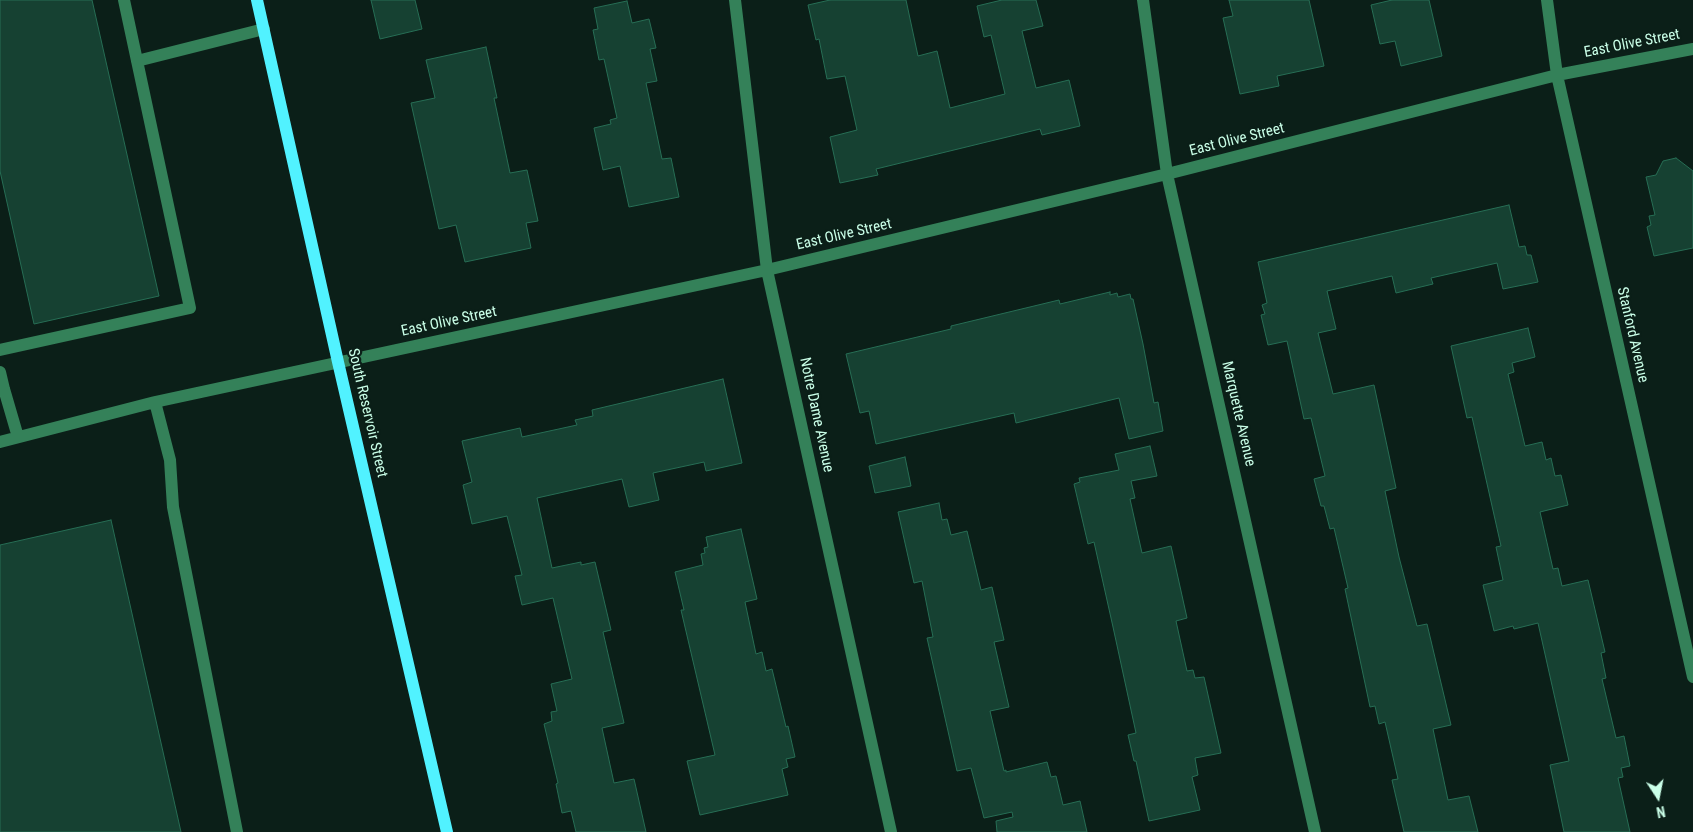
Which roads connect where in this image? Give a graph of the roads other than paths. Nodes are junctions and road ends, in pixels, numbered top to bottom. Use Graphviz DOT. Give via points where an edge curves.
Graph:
graph roads {
  1 [pos="124,0"];
  2 [pos="257,0"];
  3 [pos="735,0"];
  4 [pos="1142,0"];
  5 [pos="1547,0"];
  6 [pos="264,29"];
  7 [pos="1693,49"];
  8 [pos="137,60"];
  9 [pos="1557,75"];
  10 [pos="1167,174"];
  11 [pos="767,270"];
  12 [pos="0,350"];
  13 [pos="338,362"];
  14 [pos="0,372"];
  15 [pos="155,402"];
  16 [pos="18,437"];
  17 [pos="0,442"];
  18 [pos="1693,677"];
  19 [pos="236,832"];
  20 [pos="447,832"];
  21 [pos="891,832"];
  22 [pos="1315,832"];
  1 -- 8 [label="street"];
  2 -- 6 [label="main road, South Reservoir Street"];
  3 -- 11 [label="street, Notre Dame Avenue"];
  4 -- 10 [label="street, Marquette Avenue"];
  5 -- 9 [label="street, Stanford Avenue"];
  6 -- 8 [label="street"];
  6 -- 13 [label="main road, South Reservoir Street"];
  7 -- 9 [label="street, East Olive Street"];
  8 -- 12 [label="street" via="190,308"];
  9 -- 10 [label="street, East Olive Street"];
  9 -- 18 [label="street, Stanford Avenue"];
  10 -- 11 [label="street, East Olive Street"];
  10 -- 22 [label="street, Marquette Avenue"];
  11 -- 13 [label="street, East Olive Street"];
  11 -- 21 [label="street, Notre Dame Avenue"];
  13 -- 15 [label="street, East Olive Street"];
  13 -- 20 [label="main road, South Reservoir Street"];
  14 -- 16 [label="street"];
  15 -- 16 [label="street, East Olive Street"];
  15 -- 19 [label="street" via="170,460 173,508"];
  16 -- 17 [label="street, East Olive Street"];
}
